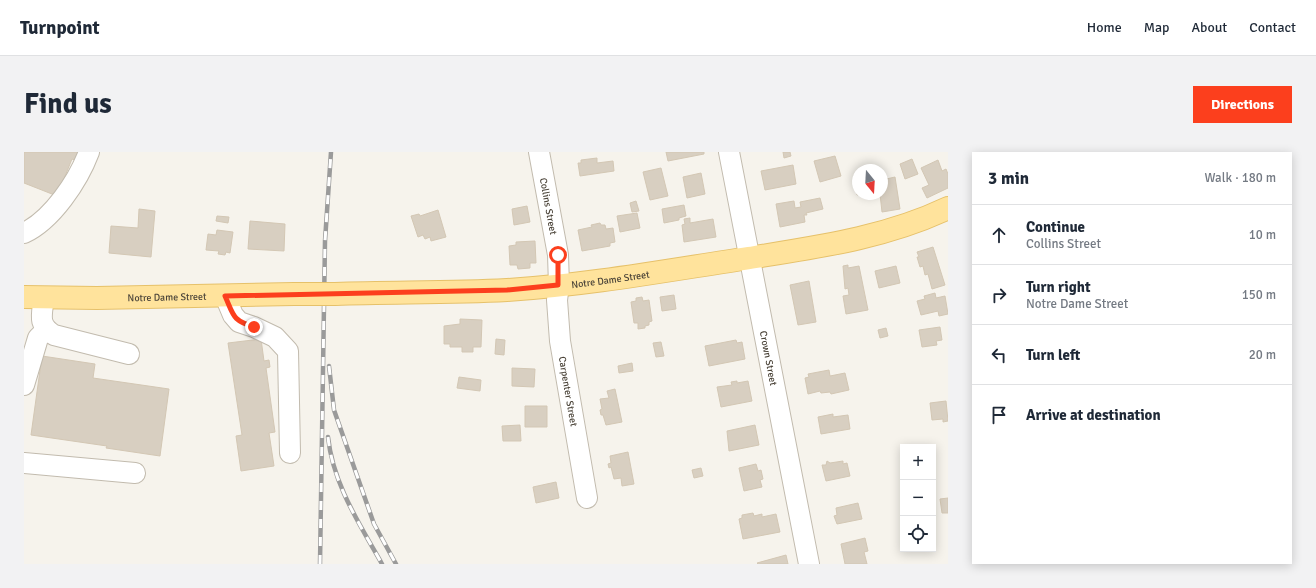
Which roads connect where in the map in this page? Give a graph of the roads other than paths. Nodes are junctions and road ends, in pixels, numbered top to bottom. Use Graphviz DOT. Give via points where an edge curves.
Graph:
graph roads {
  1 [pos="89,152"];
  2 [pos="539,152"];
  3 [pos="729,152"];
  4 [pos="948,208"];
  5 [pos="24,233"];
  6 [pos="749,258"];
  7 [pos="558,285"];
  8 [pos="225,296"];
  9 [pos="34,297"];
  10 [pos="46,330"];
  11 [pos="129,354"];
  12 [pos="24,385"];
  13 [pos="290,453"];
  14 [pos="24,463"];
  15 [pos="135,473"];
  16 [pos="587,498"];
  17 [pos="809,564"];
  1 -- 5 [label="street" via="67,192 53,210"];
  2 -- 7 [label="street, Collins Street" via="558,255"];
  3 -- 6 [label="street, Crown Street"];
  4 -- 6 [label="main road, Notre Dame Street" via="930,217 874,236"];
  6 -- 7 [label="main road, Notre Dame Street"];
  6 -- 17 [label="street, Crown Street"];
  7 -- 8 [label="main road, Notre Dame Street, bridge" via="507,290"];
  7 -- 16 [label="street, Carpenter Street" via="560,341"];
  8 -- 9 [label="main road, Notre Dame Street"];
  8 -- 13 [label="street" via="239,322 275,337 288,351"];
  9 -- 10 [label="street"];
  10 -- 11 [label="street" via="54,335"];
  10 -- 12 [label="street" via="38,338"];
  14 -- 15 [label="street"];
}
